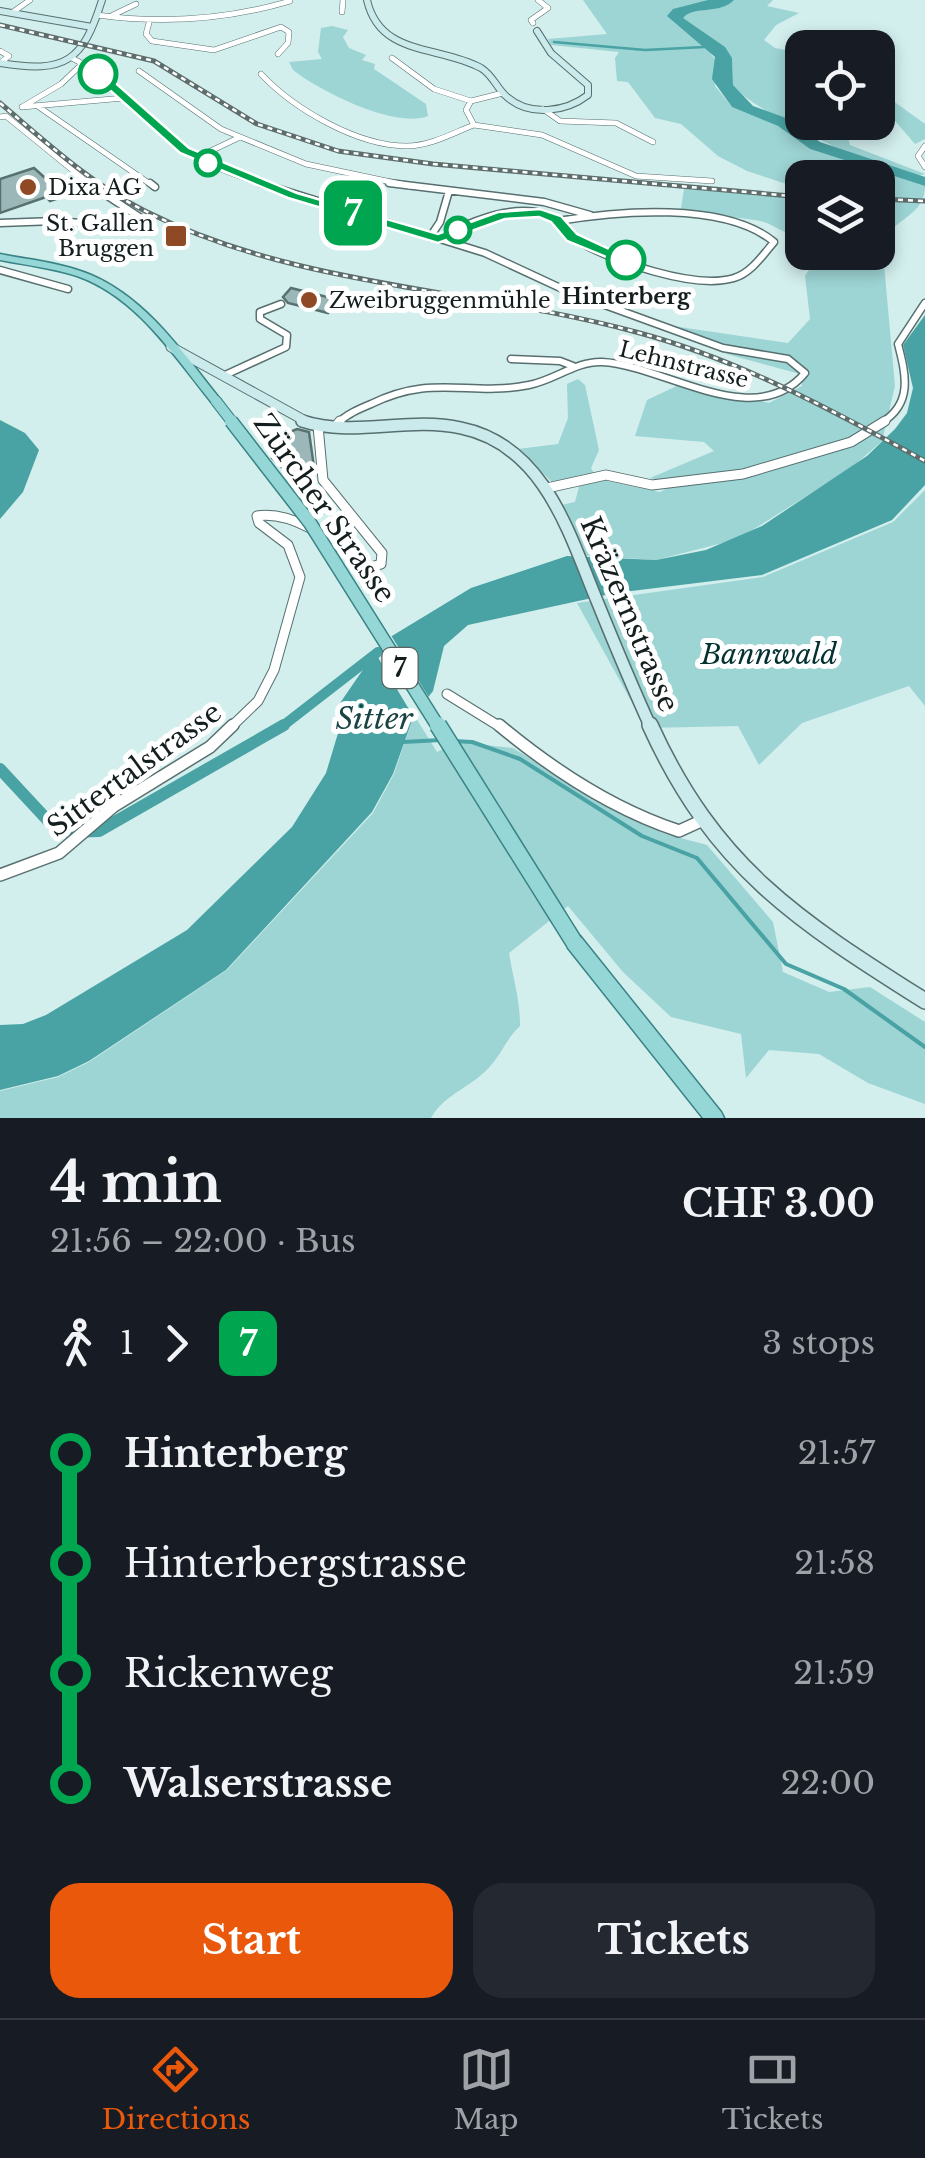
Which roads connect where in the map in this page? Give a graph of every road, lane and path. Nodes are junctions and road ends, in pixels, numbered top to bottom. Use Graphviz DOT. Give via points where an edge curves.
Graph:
graph roads {
  1 [pos="30,0"];
  2 [pos="102,0"];
  3 [pos="344,0"];
  4 [pos="367,0"];
  5 [pos="538,0"];
  6 [pos="290,1"];
  7 [pos="136,4"];
  8 [pos="0,11"];
  9 [pos="13,12"];
  10 [pos="342,12"];
  11 [pos="97,15"];
  12 [pos="111,16"];
  13 [pos="149,24"];
  14 [pos="532,26"];
  15 [pos="92,27"];
  16 [pos="0,51"];
  17 [pos="278,54"];
  18 [pos="70,57"];
  19 [pos="392,58"];
  20 [pos="0,63"];
  21 [pos="84,63"];
  22 [pos="139,71"];
  23 [pos="262,74"];
  24 [pos="503,93"];
  25 [pos="124,98"];
  26 [pos="470,102"];
  27 [pos="40,107"];
  28 [pos="543,109"];
  29 [pos="3,116"];
  30 [pos="474,125"];
  31 [pos="238,138"];
  32 [pos="653,142"];
  33 [pos="925,146"];
  34 [pos="196,158"];
  35 [pos="925,167"];
  36 [pos="712,181"];
  37 [pos="155,187"];
  38 [pos="449,191"];
  39 [pos="590,215"];
  40 [pos="0,222"];
  41 [pos="558,222"];
  42 [pos="434,238"];
  43 [pos="0,255"];
  44 [pos="0,270"];
  45 [pos="68,288"];
  46 [pos="925,303"];
  47 [pos="281,304"];
  48 [pos="169,346"];
  49 [pos="512,359"];
  50 [pos="573,366"];
  51 [pos="199,376"];
  52 [pos="223,376"];
  53 [pos="318,426"];
  54 [pos="335,428"];
  55 [pos="550,494"];
  56 [pos="446,694"];
  57 [pos="702,822"];
  58 [pos="0,875"];
  59 [pos="925,1001"];
  60 [pos="683,1083"];
  61 [pos="706,1118"];
  62 [pos="715,1118"];
  1 -- 9 [label="street"];
  2 -- 11 [label="street"];
  3 -- 10 [label="street"];
  4 -- 24 [label="street" via="370,19 389,37 477,66"];
  5 -- 14 [label="street" via="548,8"];
  6 -- 13 [label="street"];
  7 -- 12 [label="street"];
  8 -- 9 [label="street"];
  9 -- 15 [label="street"];
  11 -- 12 [label="street"];
  11 -- 15 [label="street"];
  12 -- 13 [label="street"];
  13 -- 17 [label="street" via="152,40 207,50 282,26 288,43"];
  14 -- 28 [label="street" via="589,90 575,104"];
  15 -- 18 [label="street"];
  16 -- 20 [label="street" via="8,56"];
  18 -- 20 [label="street" via="36,66"];
  18 -- 21 [label="street, Lehnstrasse"];
  19 -- 26 [label="street" via="434,89"];
  21 -- 25 [label="street, Lehnstrasse"];
  21 -- 27 [label="street" via="22,107"];
  22 -- 31 [label="street"];
  23 -- 30 [label="street" via="278,93 385,144 425,143"];
  24 -- 26 [label="street"];
  24 -- 28 [label="street"];
  25 -- 27 [label="street"];
  25 -- 34 [label="street, Lehnstrasse"];
  26 -- 30 [label="street" via="466,112"];
  27 -- 37 [label="street"];
  28 -- 32 [label="street" via="560,121 616,123"];
  29 -- 40 [label="street" via="150,224 140,229"];
  30 -- 36 [label="street" via="542,135 642,177"];
  31 -- 34 [label="street"];
  31 -- 38 [label="street" via="340,174"];
  33 -- 35 [label="street" via="918,156"];
  34 -- 42 [label="street, Lehnstrasse" via="292,196"];
  38 -- 39 [label="street" via="544,202"];
  38 -- 42 [label="street"];
  39 -- 41 [label="street"];
  39 -- 41 [label="street" via="719,218 774,242 735,278 669,274 578,241"];
  41 -- 42 [label="street" via="516,212"];
  42 -- 50 [label="street, Lehnstrasse" via="724,348 788,359 805,373 784,394 756,400 617,364"];
  43 -- 48 [label="main road, Zürcher Strasse / 7" via="108,287"];
  44 -- 45 [label="street"];
  46 -- 55 [label="street" via="898,344 907,378 902,404 852,442 743,474 652,485 606,475"];
  47 -- 52 [label="street" via="260,312 260,319 287,335 286,347"];
  48 -- 51 [label="main road, Zürcher Strasse / 7"];
  48 -- 52 [label="street, Kräzernstrasse"];
  49 -- 50 [label="street, Lehnstrasse"];
  50 -- 54 [label="street, Lehnstrasse" via="524,386 407,388"];
  51 -- 52 [label="street, Kräzernstrasse"];
  51 -- 60 [label="main road, Zürcher Strasse / 7, bridge" via="310,523 574,942"];
  52 -- 53 [label="street, Kräzernstrasse"];
  53 -- 54 [label="street, Kräzernstrasse"];
  53 -- 58 [label="street, Sittertalstrasse" via="323,480 383,561 368,568 336,543 268,512 257,516 288,545 299,566 269,682 222,738 47,859"];
  54 -- 55 [label="street, Kräzernstrasse" via="462,426 510,451"];
  55 -- 57 [label="street, Kräzernstrasse" via="620,657"];
  56 -- 57 [label="street" via="480,707 542,759 627,809 678,831"];
  57 -- 59 [label="street, Kräzernstrasse" via="779,903"];
  60 -- 61 [label="main road, Zürcher Strasse / 7"];
  60 -- 62 [label="main road, Zürcher Strasse / 7"];
}
